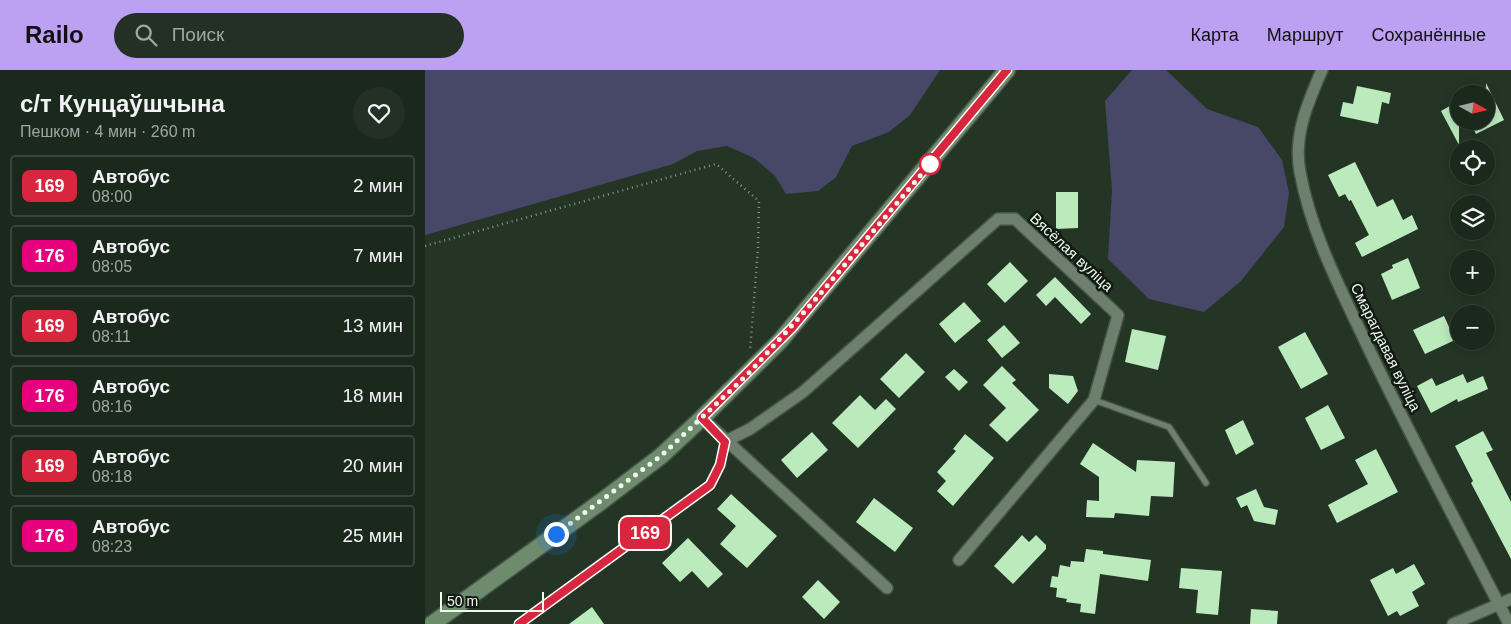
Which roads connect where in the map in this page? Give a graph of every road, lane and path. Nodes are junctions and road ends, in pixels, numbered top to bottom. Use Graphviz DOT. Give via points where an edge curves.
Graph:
graph roads {
  1 [pos="1007,70"];
  2 [pos="1322,70"];
  3 [pos="425,246"];
  4 [pos="748,374"];
  5 [pos="1094,400"];
  6 [pos="702,418"];
  7 [pos="725,442"];
  8 [pos="1206,483"];
  9 [pos="959,560"];
  10 [pos="887,588"];
  11 [pos="1511,599"];
  12 [pos="1499,604"];
  13 [pos="432,624"];
  14 [pos="519,624"];
  15 [pos="1453,624"];
  16 [pos="1509,624"];
  1 -- 4 [label="street" via="815,300"];
  2 -- 12 [label="street, Смарагдавая вуліца" via="1305,112 1299,148 1300,171 1321,248 1383,380"];
  3 -- 4 [label="path" via="715,164 759,201"];
  4 -- 6 [label="street"];
  5 -- 7 [label="street, Вясёлая вуліца" via="1119,315 1015,219 998,219 803,392 758,424"];
  5 -- 8 [label="lane" via="1169,427"];
  5 -- 9 [label="street, Вясёлая вуліца"];
  6 -- 7 [label="street"];
  6 -- 13 [label="street" via="661,456"];
  7 -- 10 [label="street"];
  7 -- 14 [label="lane" via="720,465 710,485"];
  11 -- 12 [label="street"];
  12 -- 15 [label="street"];
  12 -- 16 [label="street, Смарагдавая вуліца"];
}
